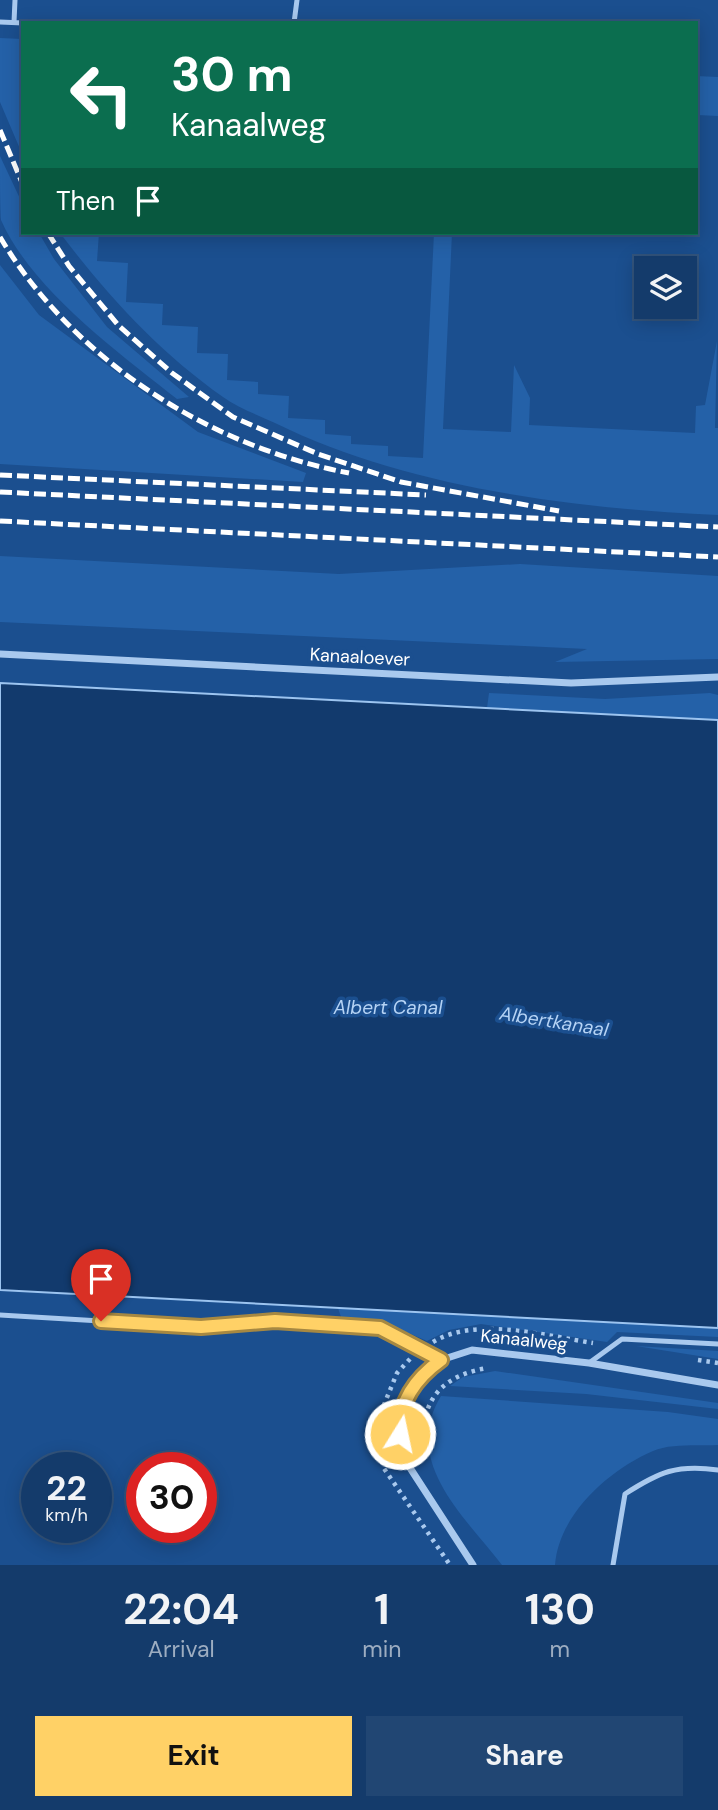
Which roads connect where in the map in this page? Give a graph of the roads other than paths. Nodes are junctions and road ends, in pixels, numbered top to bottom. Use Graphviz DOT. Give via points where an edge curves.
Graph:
graph roads {
  1 [pos="15,0"];
  2 [pos="297,0"];
  3 [pos="294,21"];
  4 [pos="0,22"];
  5 [pos="14,22"];
  6 [pos="21,23"];
  7 [pos="0,654"];
  8 [pos="718,677"];
  9 [pos="0,1315"];
  10 [pos="718,1344"];
  11 [pos="441,1360"];
  12 [pos="589,1363"];
  13 [pos="718,1385"];
  14 [pos="718,1471"];
  15 [pos="473,1565"];
  16 [pos="612,1565"];
  1 -- 5 [label="lane"];
  2 -- 3 [label="lane"];
  4 -- 5 [label="lane"];
  5 -- 6 [label="lane"];
  7 -- 8 [label="street, Kanaaloever" via="572,683"];
  9 -- 11 [label="lane" via="201,1327 275,1321 380,1328"];
  10 -- 12 [label="lane" via="622,1339"];
  11 -- 12 [label="street, Kanaalweg" via="472,1350"];
  11 -- 15 [label="street" via="423,1373 399,1414 401,1454"];
  12 -- 13 [label="street, Kanaalweg"];
  14 -- 16 [label="lane" via="690,1466 652,1476 625,1494"];
}
